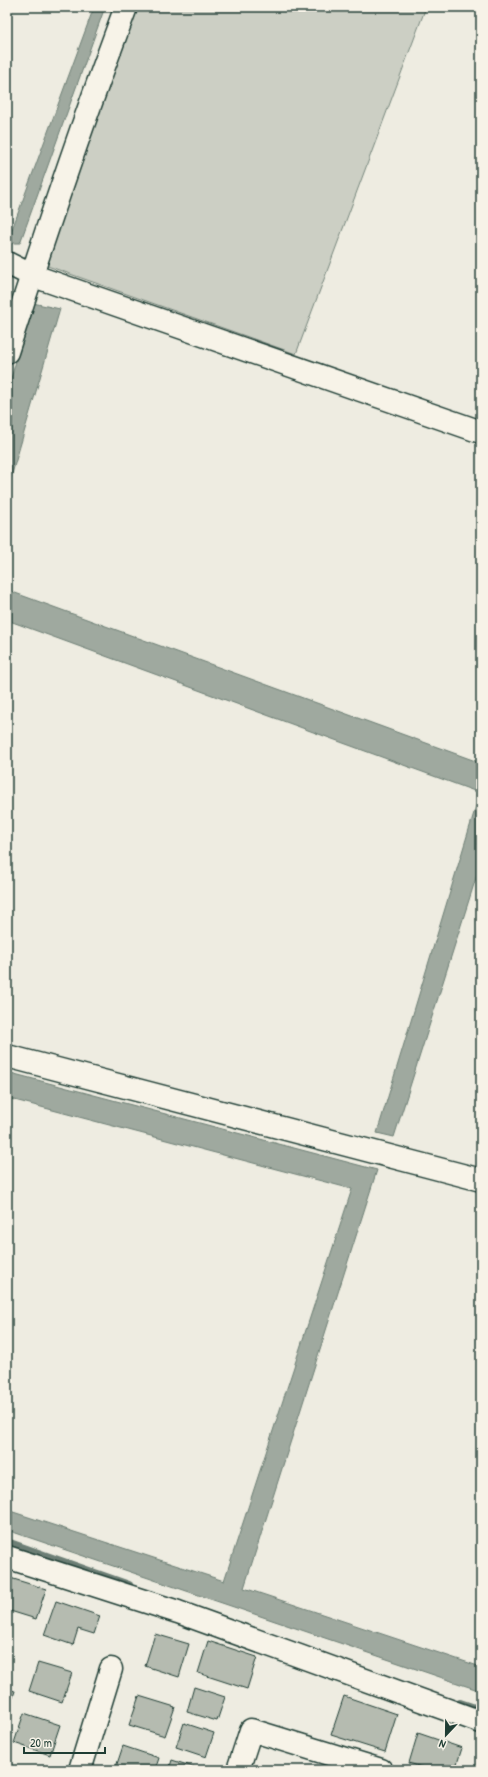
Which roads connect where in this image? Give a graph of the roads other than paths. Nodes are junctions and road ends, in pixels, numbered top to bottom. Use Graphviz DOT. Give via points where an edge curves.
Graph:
graph roads {
  1 [pos="126,7"];
  2 [pos="7,263"];
  3 [pos="31,275"];
  4 [pos="7,352"];
  5 [pos="481,432"];
  6 [pos="7,1056"];
  7 [pos="481,1180"];
  8 [pos="7,1557"];
  9 [pos="111,1669"];
  10 [pos="481,1722"];
  11 [pos="80,1770"];
  12 [pos="238,1770"];
  13 [pos="381,1770"];
  1 -- 3 [label="street"];
  2 -- 3 [label="street"];
  3 -- 4 [label="street"];
  3 -- 5 [label="street"];
  6 -- 7 [label="street"];
  8 -- 10 [label="street" via="178,1612"];
  9 -- 11 [label="street"];
  12 -- 13 [label="street" via="251,1730"];
}
